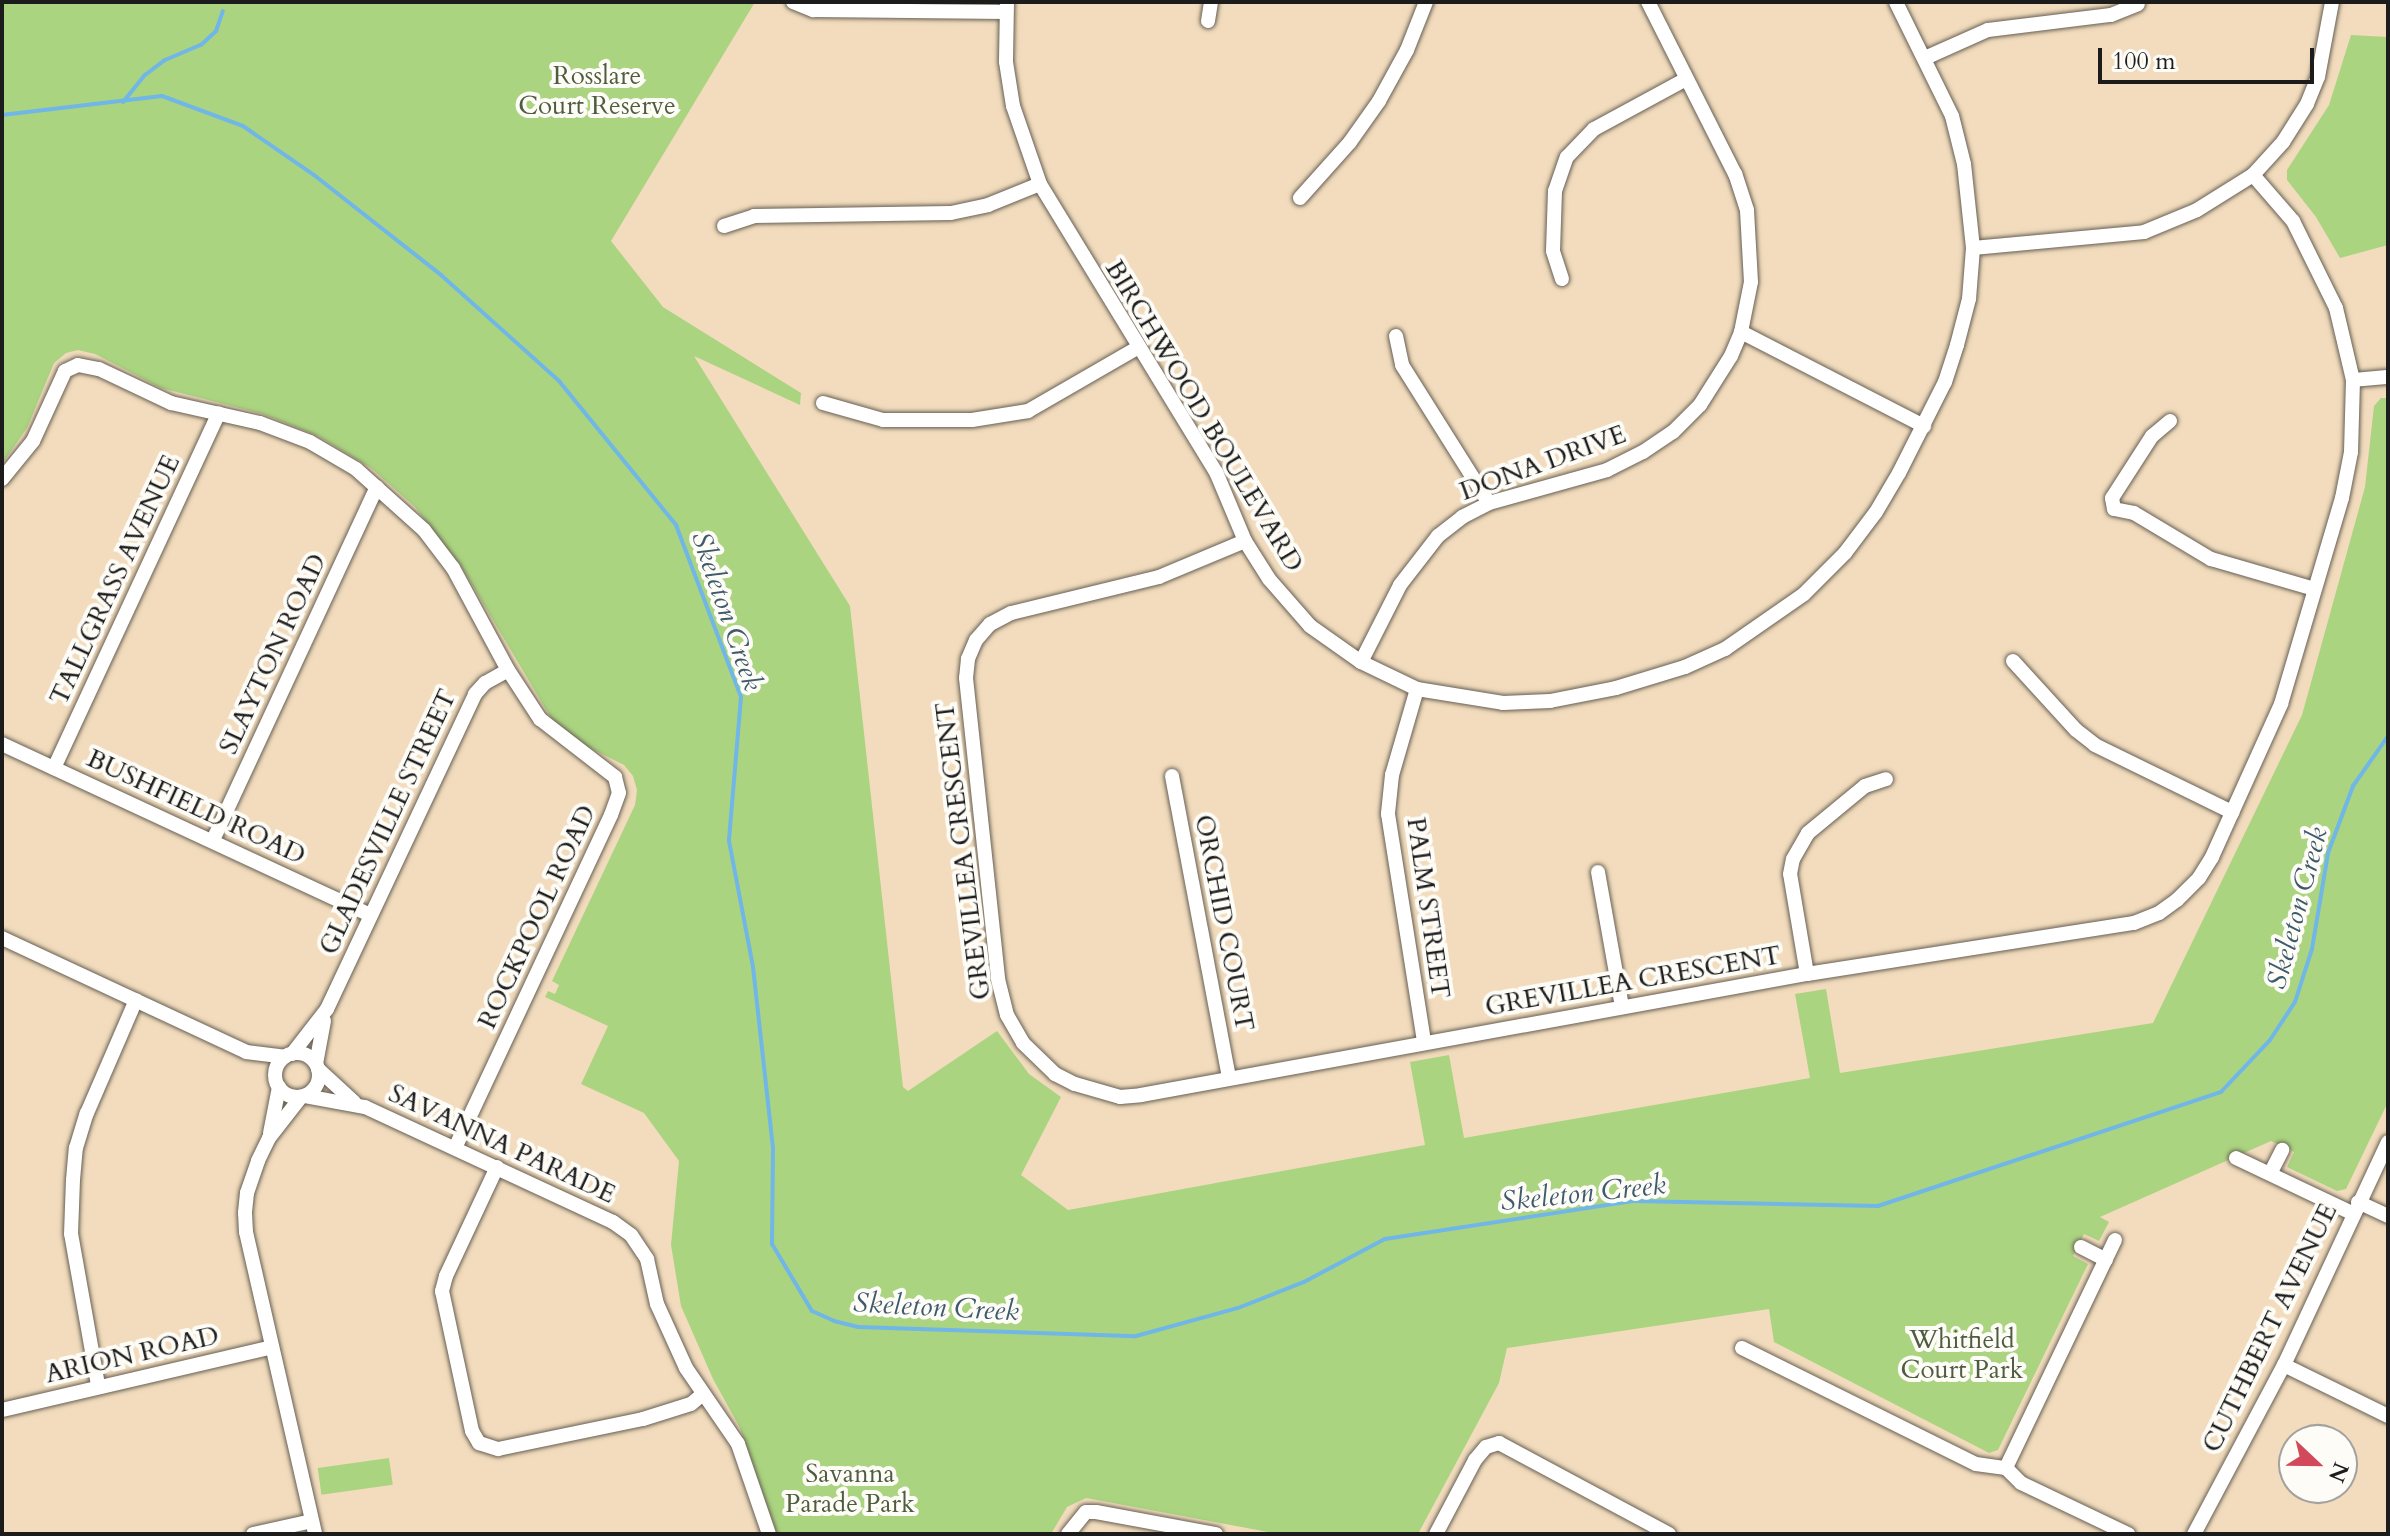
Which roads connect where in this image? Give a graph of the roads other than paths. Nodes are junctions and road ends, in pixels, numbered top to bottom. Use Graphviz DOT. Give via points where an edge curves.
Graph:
graph roads {
  1 [pos="793,2"];
  2 [pos="1211,2"];
  3 [pos="1426,2"];
  4 [pos="1648,2"];
  5 [pos="1896,2"];
  6 [pos="2332,2"];
  7 [pos="2138,4"];
  8 [pos="1007,7"];
  9 [pos="1208,21"];
  10 [pos="1925,58"];
  11 [pos="1686,79"];
  12 [pos="2253,175"];
  13 [pos="1040,184"];
  14 [pos="1300,198"];
  15 [pos="724,226"];
  16 [pos="1973,248"];
  17 [pos="1562,279"];
  18 [pos="1741,332"];
  19 [pos="1396,336"];
  20 [pos="1139,347"];
  21 [pos="2388,377"];
  22 [pos="2353,380"];
  23 [pos="823,403"];
  24 [pos="219,413"];
  25 [pos="2170,421"];
  26 [pos="1924,426"];
  27 [pos="2,479"];
  28 [pos="377,487"];
  29 [pos="1489,503"];
  30 [pos="1245,541"];
  31 [pos="2314,589"];
  32 [pos="2013,661"];
  33 [pos="1361,662"];
  34 [pos="508,670"];
  35 [pos="1417,689"];
  36 [pos="2,744"];
  37 [pos="54,768"];
  38 [pos="1172,776"];
  39 [pos="1886,779"];
  40 [pos="2232,812"];
  41 [pos="213,840"];
  42 [pos="1598,872"];
  43 [pos="369,914"];
  44 [pos="2,938"];
  45 [pos="1807,974"];
  46 [pos="136,1000"];
  47 [pos="1622,1007"];
  48 [pos="327,1009"];
  49 [pos="1424,1042"];
  50 [pos="246,1052"];
  51 [pos="288,1055"];
  52 [pos="317,1067"];
  53 [pos="1229,1078"];
  54 [pos="278,1085"];
  55 [pos="303,1096"];
  56 [pos="354,1102"];
  57 [pos="269,1138"];
  58 [pos="2388,1142"];
  59 [pos="455,1148"];
  60 [pos="2282,1150"];
  61 [pos="2236,1158"];
  62 [pos="497,1167"];
  63 [pos="2271,1172"];
  64 [pos="2355,1207"];
  65 [pos="2388,1216"];
  66 [pos="2115,1240"];
  67 [pos="2081,1247"];
  68 [pos="2106,1260"];
  69 [pos="272,1347"];
  70 [pos="1742,1348"];
  71 [pos="2284,1365"];
  72 [pos="98,1385"];
  73 [pos="703,1394"];
  74 [pos="2,1410"];
  75 [pos="2388,1416"];
  76 [pos="2006,1468"];
  77 [pos="313,1528"];
  78 [pos="1641,1528"];
  79 [pos="253,1534"];
  80 [pos="769,1534"];
  81 [pos="1068,1534"];
  82 [pos="1216,1534"];
  83 [pos="1436,1534"];
  84 [pos="1669,1534"];
  85 [pos="2128,1534"];
  86 [pos="2194,1534"];
  1 -- 8 [label="street" via="813,10"];
  2 -- 9 [label="street"];
  3 -- 14 [label="street" via="1379,101"];
  4 -- 11 [label="street, DONA DRIVE"];
  5 -- 10 [label="street, BIRCHWOOD BOULEVARD"];
  6 -- 12 [label="street" via="2318,77 2307,104"];
  7 -- 10 [label="street" via="2111,15 1988,30"];
  8 -- 13 [label="street, BIRCHWOOD BOULEVARD" via="1006,62 1013,106"];
  10 -- 16 [label="street, BIRCHWOOD BOULEVARD" via="1952,116 1964,164"];
  11 -- 17 [label="street" via="1594,129 1567,157 1555,191 1553,251"];
  11 -- 18 [label="street, DONA DRIVE" via="1735,174 1747,210 1751,282"];
  12 -- 16 [label="street" via="2197,210 2144,232"];
  12 -- 22 [label="street, GREVILLEA CRESCENT" via="2293,221 2315,258 2336,308"];
  13 -- 15 [label="street" via="951,213 754,216"];
  13 -- 20 [label="street, BIRCHWOOD BOULEVARD"];
  16 -- 26 [label="street, BIRCHWOOD BOULEVARD" via="1969,299 1957,345"];
  18 -- 26 [label="street"];
  18 -- 29 [label="street, DONA DRIVE" via="1718,380 1673,432 1607,470"];
  19 -- 29 [label="street" via="1402,365"];
  20 -- 23 [label="street" via="1028,411 972,420 883,420"];
  20 -- 30 [label="street, BIRCHWOOD BOULEVARD" via="1216,472"];
  21 -- 22 [label="street"];
  22 -- 31 [label="street, GREVILLEA CRESCENT" via="2351,452"];
  24 -- 27 [label="street, ROCKPOOL ROAD" via="171,403 91,366 73,366 63,374 33,441"];
  24 -- 28 [label="street, ROCKPOOL ROAD" via="310,442"];
  24 -- 37 [label="street, TALLGRASS AVENUE"];
  25 -- 31 [label="street" via="2152,436 2112,498 2114,509 2134,513 2211,559"];
  26 -- 35 [label="street, BIRCHWOOD BOULEVARD" via="1876,512 1845,553 1804,594 1725,649 1616,688 1550,701 1503,703"];
  28 -- 34 [label="street, ROCKPOOL ROAD" via="424,530 453,568"];
  28 -- 41 [label="street, SLAYTON ROAD"];
  29 -- 33 [label="street, DONA DRIVE" via="1462,517 1415,561"];
  30 -- 33 [label="street, BIRCHWOOD BOULEVARD" via="1269,579 1310,626"];
  30 -- 53 [label="street, GREVILLEA CRESCENT" via="1159,577 1011,613 990,624 976,640 966,678 998,979 1007,1015 1023,1043 1055,1074 1120,1097"];
  31 -- 40 [label="street, GREVILLEA CRESCENT" via="2281,704"];
  32 -- 40 [label="street" via="2095,745"];
  33 -- 35 [label="street, BIRCHWOOD BOULEVARD"];
  34 -- 43 [label="street, GLADESVILLE STREET" via="480,687 470,702"];
  34 -- 59 [label="street, ROCKPOOL ROAD" via="540,719 607,769 619,793"];
  35 -- 49 [label="street, PALM STREET" via="1392,775 1388,814"];
  36 -- 37 [label="street, BUSHFIELD ROAD"];
  37 -- 41 [label="street, BUSHFIELD ROAD"];
  38 -- 53 [label="street, ORCHID COURT"];
  39 -- 45 [label="street" via="1865,786 1808,833 1793,859 1790,874"];
  40 -- 45 [label="street, GREVILLEA CRESCENT" via="2199,878 2159,913 2134,923"];
  41 -- 43 [label="street, BUSHFIELD ROAD"];
  42 -- 47 [label="street"];
  43 -- 48 [label="street, GLADESVILLE STREET"];
  44 -- 46 [label="street"];
  45 -- 47 [label="street, GREVILLEA CRESCENT"];
  46 -- 50 [label="street"];
  46 -- 72 [label="street" via="76,1148 71,1234"];
  47 -- 49 [label="street, GREVILLEA CRESCENT"];
  48 -- 51 [label="street, GLADESVILLE STREET"];
  48 -- 52 [label="street, GLADESVILLE STREET"];
  49 -- 53 [label="street, GREVILLEA CRESCENT"];
  50 -- 51 [label="street"];
  50 -- 54 [label="street"];
  51 -- 52 [label="street" via="305,1055"];
  51 -- 54 [label="street" via="276,1068"];
  52 -- 55 [label="street" via="316,1085"];
  52 -- 56 [label="street, SAVANNA PARADE"];
  54 -- 55 [label="street" via="288,1095"];
  54 -- 57 [label="street"];
  55 -- 56 [label="street, SAVANNA PARADE"];
  55 -- 57 [label="street"];
  56 -- 59 [label="street, SAVANNA PARADE"];
  57 -- 69 [label="street" via="252,1177 245,1213"];
  58 -- 64 [label="street, CUTHBERT AVENUE"];
  59 -- 62 [label="street, SAVANNA PARADE"];
  60 -- 63 [label="street"];
  61 -- 63 [label="street"];
  62 -- 73 [label="street, SAVANNA PARADE" via="631,1235 647,1259 665,1327"];
  62 -- 73 [label="street" via="442,1291 479,1443 494,1450 643,1419 691,1404"];
  63 -- 64 [label="street"];
  64 -- 65 [label="street"];
  64 -- 71 [label="street, CUTHBERT AVENUE"];
  66 -- 68 [label="street"];
  67 -- 68 [label="street"];
  68 -- 76 [label="street"];
  69 -- 72 [label="street, ARION ROAD"];
  69 -- 77 [label="street"];
  70 -- 76 [label="street" via="1976,1464"];
  71 -- 75 [label="street"];
  71 -- 86 [label="street, CUTHBERT AVENUE"];
  72 -- 74 [label="street, ARION ROAD"];
  73 -- 80 [label="street, SAVANNA PARADE" via="738,1444"];
  76 -- 85 [label="street" via="2021,1483"];
  77 -- 79 [label="street"];
  78 -- 83 [label="street" via="1499,1443 1486,1447 1475,1460"];
  78 -- 84 [label="street"];
  81 -- 82 [label="street" via="1086,1512"];
}
